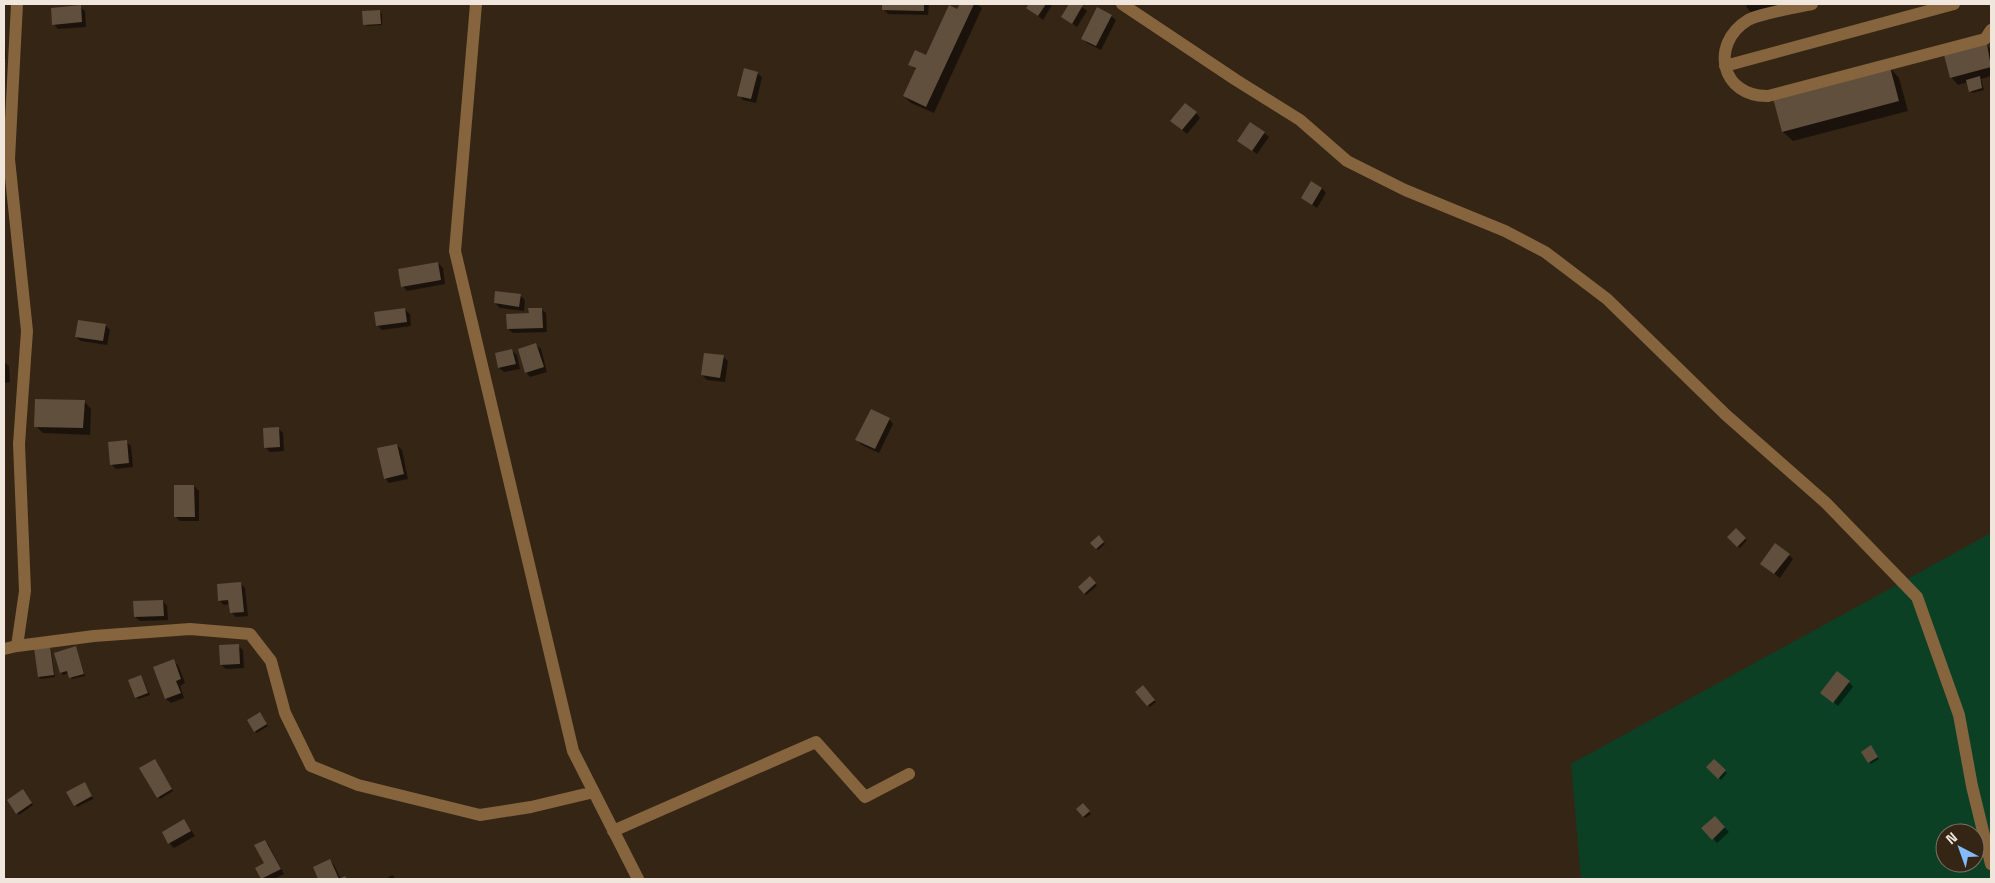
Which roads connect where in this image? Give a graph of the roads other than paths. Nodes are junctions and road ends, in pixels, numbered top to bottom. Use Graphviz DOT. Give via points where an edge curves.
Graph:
graph roads {
  1 [pos="17,4"];
  2 [pos="476,4"];
  3 [pos="1122,4"];
  4 [pos="1812,4"];
  5 [pos="1954,4"];
  6 [pos="1991,30"];
  7 [pos="1725,66"];
  8 [pos="17,646"];
  9 [pos="4,649"];
  10 [pos="909,774"];
  11 [pos="594,792"];
  12 [pos="614,831"];
  13 [pos="1991,864"];
  14 [pos="638,879"];
  1 -- 8 [label="street" via="9,159 27,331 19,444 25,591"];
  2 -- 11 [label="street" via="455,251 574,751"];
  3 -- 13 [label="street" via="1300,120 1347,161 1545,252 1607,299 1726,415 1826,503 1917,597 1959,715"];
  4 -- 7 [label="street" via="1749,19 1728,40"];
  5 -- 7 [label="street"];
  6 -- 7 [label="street" via="1985,40 1768,96 1744,92 1727,75"];
  8 -- 9 [label="street"];
  8 -- 11 [label="street" via="190,629 250,634 271,661 285,713 311,766 358,785 480,815 531,808"];
  10 -- 12 [label="street" via="865,797 816,742"];
  11 -- 12 [label="street"];
  12 -- 14 [label="street"];
}
